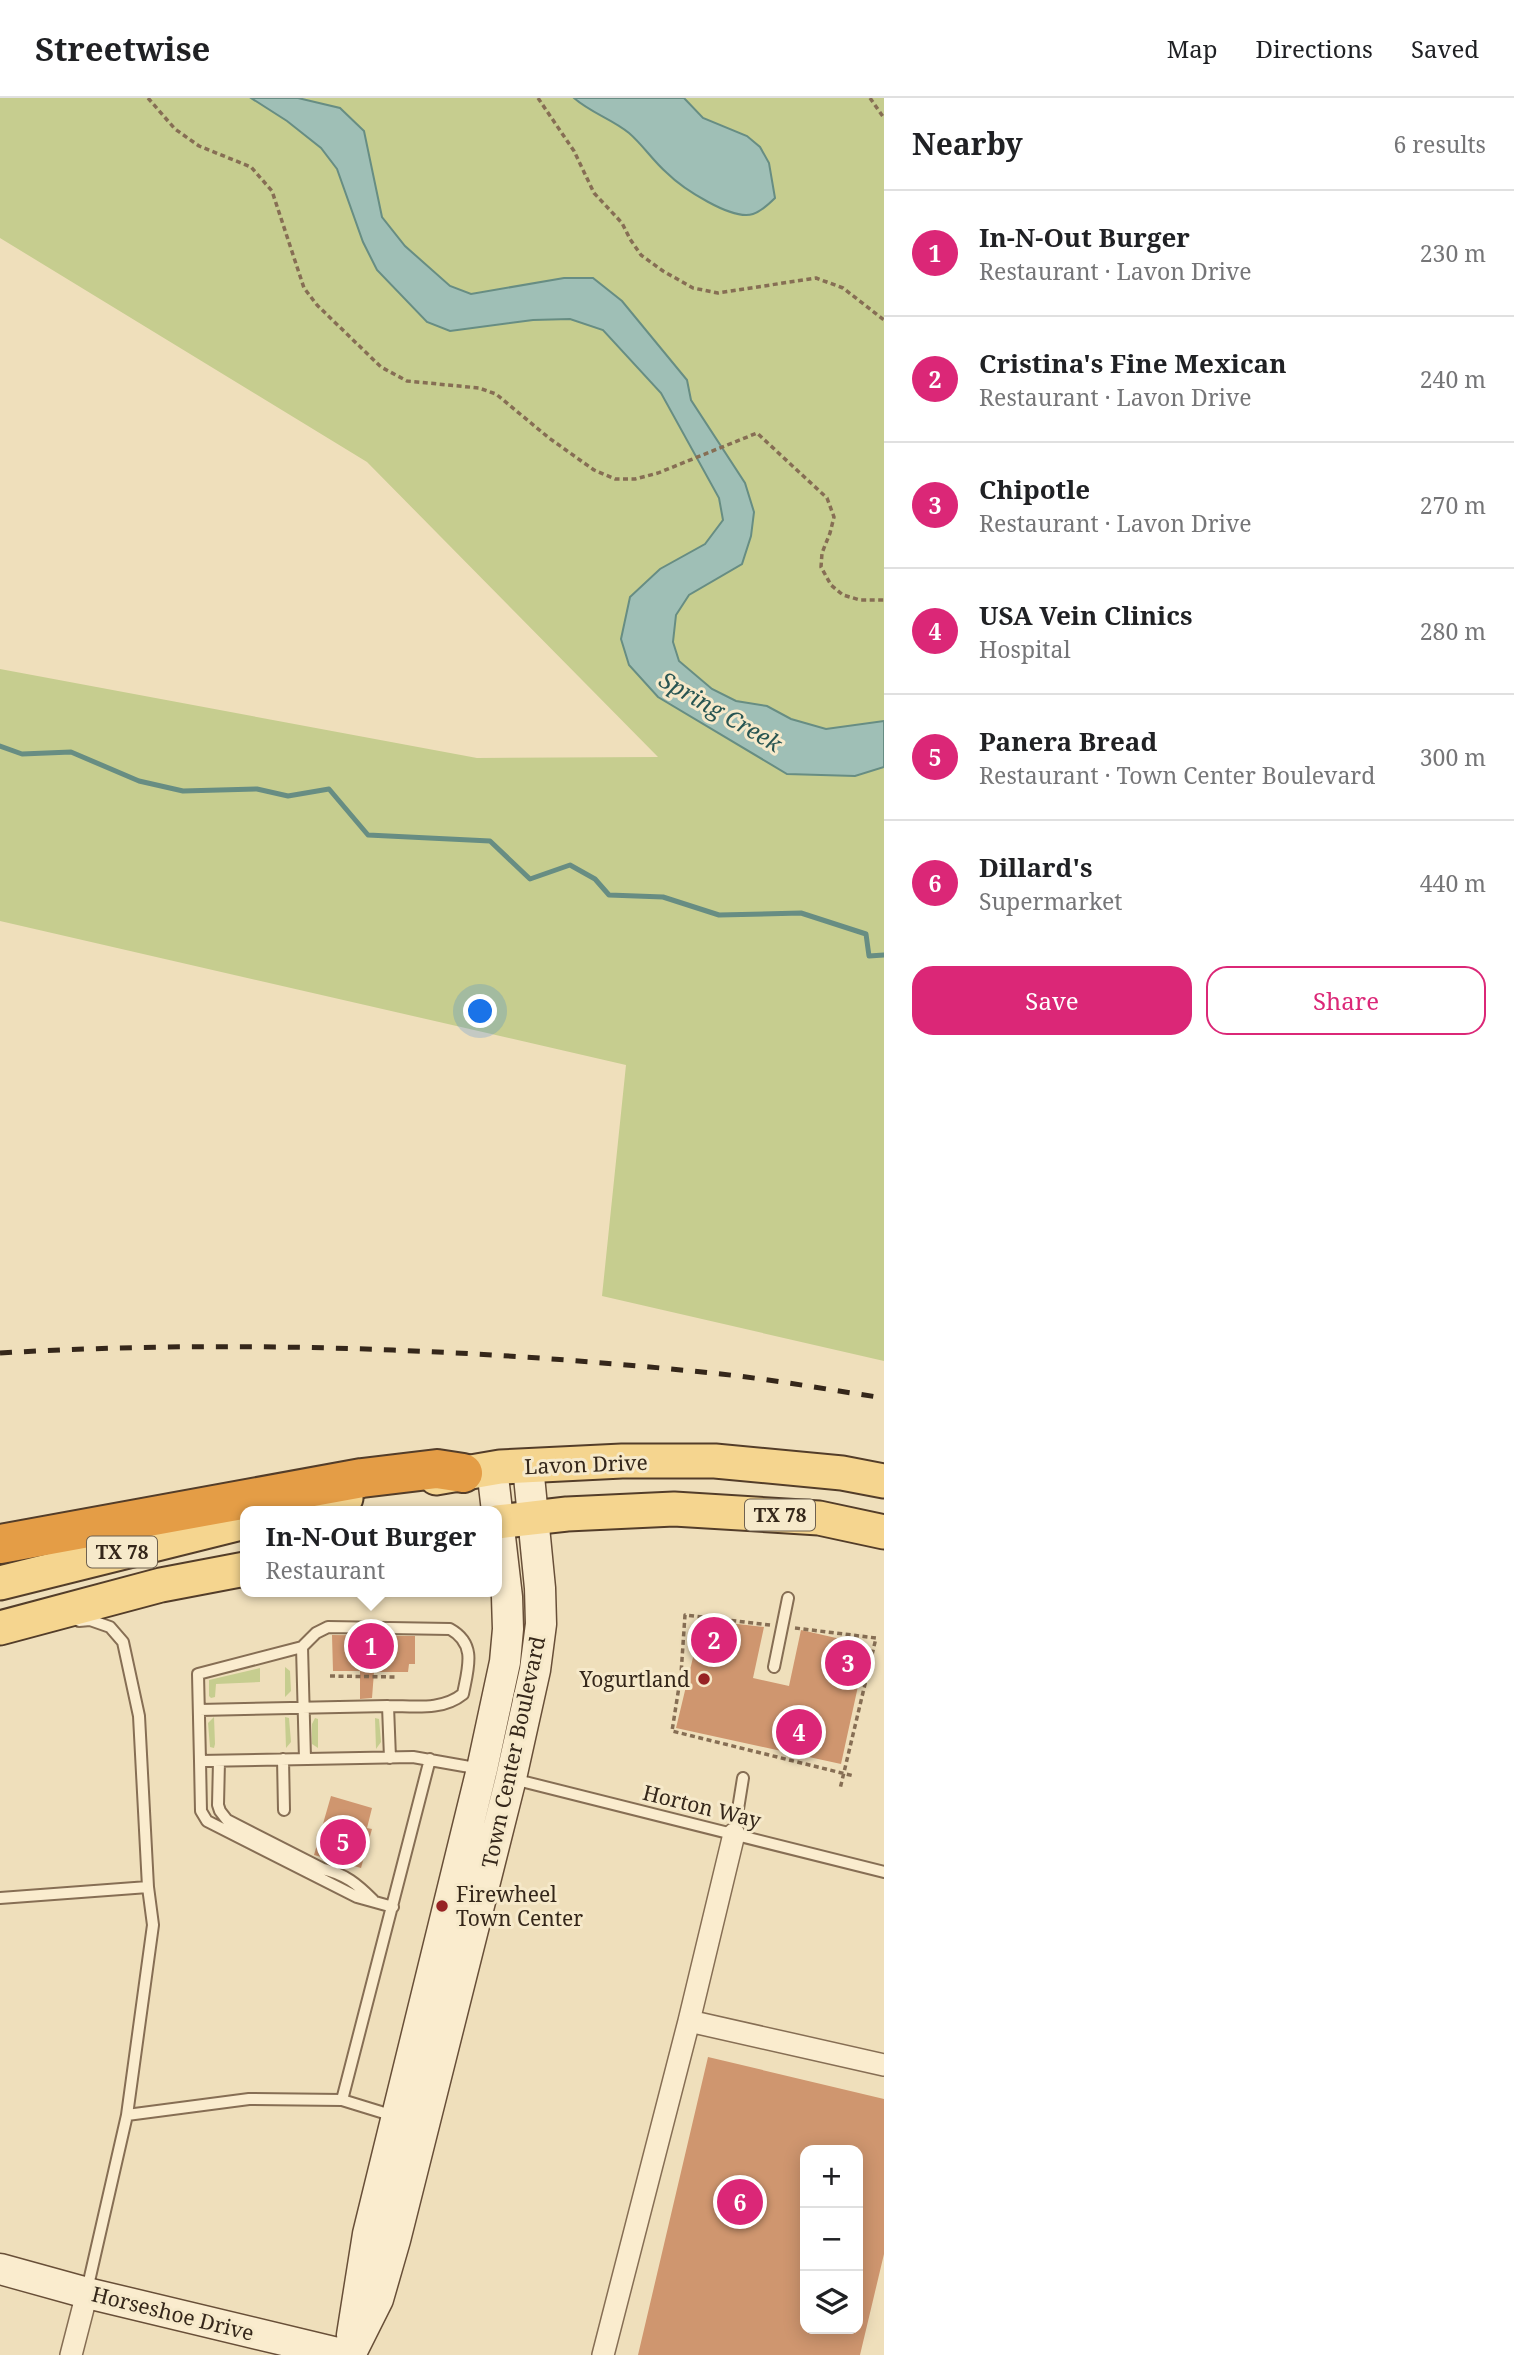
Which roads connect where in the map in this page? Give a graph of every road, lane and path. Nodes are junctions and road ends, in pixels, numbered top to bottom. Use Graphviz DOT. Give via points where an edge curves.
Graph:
graph roads {
  1 [pos="148,98"];
  2 [pos="538,98"];
  3 [pos="870,98"];
  4 [pos="884,118"];
  5 [pos="884,320"];
  6 [pos="884,600"];
  7 [pos="528,1466"];
  8 [pos="477,1471"];
  9 [pos="884,1480"];
  10 [pos="314,1506"];
  11 [pos="491,1506"];
  12 [pos="532,1518"];
  13 [pos="502,1522"];
  14 [pos="240,1523"];
  15 [pos="884,1532"];
  16 [pos="0,1544"];
  17 [pos="502,1565"];
  18 [pos="240,1570"];
  19 [pos="0,1584"];
  20 [pos="788,1598"];
  21 [pos="782,1626"];
  22 [pos="0,1629"];
  23 [pos="876,1638"];
  24 [pos="884,1639"];
  25 [pos="302,1647"];
  26 [pos="774,1667"];
  27 [pos="330,1676"];
  28 [pos="396,1680"];
  29 [pos="387,1706"];
  30 [pos="303,1708"];
  31 [pos="199,1710"];
  32 [pos="390,1758"];
  33 [pos="283,1759"];
  34 [pos="304,1759"];
  35 [pos="430,1759"];
  36 [pos="200,1761"];
  37 [pos="219,1761"];
  38 [pos="844,1773"];
  39 [pos="496,1774"];
  40 [pos="854,1776"];
  41 [pos="743,1778"];
  42 [pos="840,1789"];
  43 [pos="284,1810"];
  44 [pos="734,1834"];
  45 [pos="884,1872"];
  46 [pos="148,1887"];
  47 [pos="0,1898"];
  48 [pos="373,1900"];
  49 [pos="393,1907"];
  50 [pos="689,2021"];
  51 [pos="884,2065"];
  52 [pos="342,2100"];
  53 [pos="127,2115"];
  54 [pos="397,2117"];
  55 [pos="0,2269"];
  56 [pos="87,2293"];
  57 [pos="71,2355"];
  58 [pos="348,2355"];
  59 [pos="603,2355"];
  1 -- 6 [label="path" via="175,129 199,146 251,167 272,191 304,288 381,367 407,380 479,387 496,394 549,438 615,479 658,473 757,433 827,498 834,517 821,567 831,585 860,600"];
  2 -- 5 [label="path" via="574,151 594,193 622,223 641,255 663,271 693,288 718,293 816,278 843,288"];
  3 -- 4 [label="path"];
  7 -- 8 [label="main road, Lavon Drive / TX 78"];
  7 -- 9 [label="main road, Lavon Drive / TX 78" via="715,1461"];
  7 -- 12 [label="street, Town Center Boulevard"];
  8 -- 10 [label="main road, Lavon Drive / TX 78"];
  8 -- 11 [label="street, Town Center Boulevard"];
  8 -- 16 [label="highway" via="437,1469 362,1478"];
  12 -- 13 [label="main road, TX 78"];
  12 -- 15 [label="main road, TX 78" via="674,1509 819,1518"];
  12 -- 39 [label="street, Town Center Boulevard" via="541,1624 535,1671"];
  14 -- 19 [label="main road, TX 78"];
  17 -- 39 [label="street, Town Center Boulevard" via="508,1629"];
  18 -- 22 [label="main road, TX 78"];
  20 -- 21 [label="lane"];
  21 -- 23 [label="path"];
  21 -- 26 [label="lane"];
  21 -- 38 [label="path" via="685,1615 672,1731"];
  22 -- 46 [label="lane" via="90,1620 110,1627 122,1642 139,1716"];
  23 -- 24 [label="path"];
  23 -- 38 [label="path"];
  25 -- 29 [label="lane" via="328,1627 450,1629 462,1635 468,1647 463,1694 442,1706"];
  25 -- 30 [label="lane"];
  25 -- 31 [label="lane" via="198,1674"];
  27 -- 28 [label="path"];
  29 -- 30 [label="lane"];
  29 -- 32 [label="lane"];
  30 -- 31 [label="lane"];
  30 -- 34 [label="lane"];
  31 -- 36 [label="lane"];
  32 -- 34 [label="lane, Horton Way"];
  32 -- 35 [label="lane, Horton Way"];
  33 -- 34 [label="lane, Horton Way"];
  33 -- 37 [label="lane, Horton Way"];
  33 -- 43 [label="lane"];
  35 -- 39 [label="lane, Horton Way"];
  35 -- 49 [label="lane"];
  36 -- 37 [label="lane, Horton Way"];
  36 -- 48 [label="lane" via="201,1811 207,1821 356,1897"];
  37 -- 48 [label="lane" via="218,1805 228,1820 339,1873"];
  38 -- 40 [label="path"];
  38 -- 42 [label="path"];
  39 -- 44 [label="lane, Horton Way"];
  39 -- 54 [label="street, Town Center Boulevard"];
  39 -- 58 [label="street, Town Center Boulevard" via="396,2240 378,2299"];
  41 -- 44 [label="lane"];
  44 -- 45 [label="lane, Horton Way"];
  44 -- 50 [label="street"];
  46 -- 47 [label="lane"];
  46 -- 53 [label="lane" via="153,1925"];
  48 -- 49 [label="lane"];
  49 -- 52 [label="lane"];
  50 -- 51 [label="street"];
  50 -- 59 [label="street"];
  52 -- 53 [label="lane" via="249,2099"];
  52 -- 54 [label="lane"];
  53 -- 56 [label="lane"];
  54 -- 58 [label="street, Town Center Boulevard" via="368,2234"];
  55 -- 56 [label="street, Horseshoe Drive"];
  56 -- 57 [label="street"];
  56 -- 58 [label="street, Horseshoe Drive"];
}
